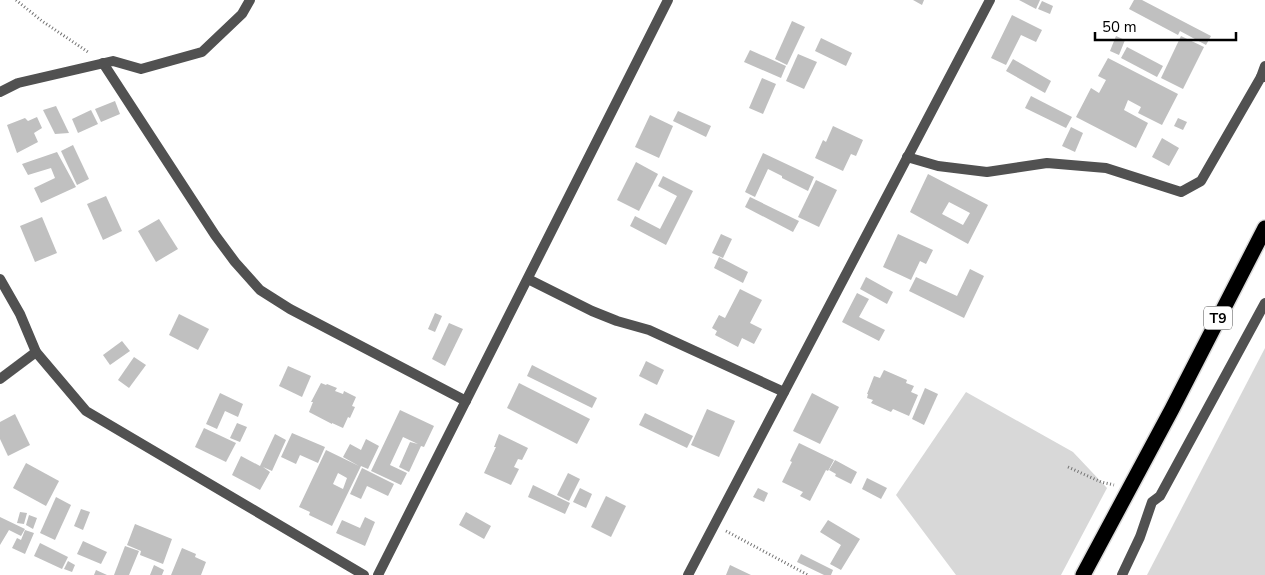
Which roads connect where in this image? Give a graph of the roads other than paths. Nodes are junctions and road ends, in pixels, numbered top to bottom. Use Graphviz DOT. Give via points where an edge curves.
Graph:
graph roads {
  1 [pos="250,0"];
  2 [pos="668,0"];
  3 [pos="990,0"];
  4 [pos="102,63"];
  5 [pos="1265,66"];
  6 [pos="1263,77"];
  7 [pos="0,92"];
  8 [pos="907,157"];
  9 [pos="1265,228"];
  10 [pos="0,279"];
  11 [pos="528,279"];
  12 [pos="1265,303"];
  13 [pos="36,352"];
  14 [pos="0,379"];
  15 [pos="784,392"];
  16 [pos="466,401"];
  17 [pos="364,575"];
  18 [pos="378,575"];
  19 [pos="688,575"];
  20 [pos="1083,575"];
  21 [pos="1122,575"];
  1 -- 4 [label="street" via="242,14 202,52 141,69 113,61"];
  2 -- 11 [label="street"];
  3 -- 8 [label="street"];
  4 -- 7 [label="street" via="18,83"];
  4 -- 16 [label="street" via="235,262 260,290"];
  5 -- 6 [label="street"];
  6 -- 8 [label="street" via="1201,180 1181,192 1106,168 1047,163 987,172 938,166"];
  8 -- 15 [label="street"];
  9 -- 20 [label="highway, T9"];
  10 -- 13 [label="street"];
  11 -- 15 [label="street" via="592,311 617,322 649,330"];
  11 -- 16 [label="street"];
  12 -- 21 [label="street" via="1160,496 1152,502"];
  13 -- 14 [label="street"];
  13 -- 17 [label="street" via="86,411"];
  15 -- 19 [label="street"];
  16 -- 18 [label="street"];
}
